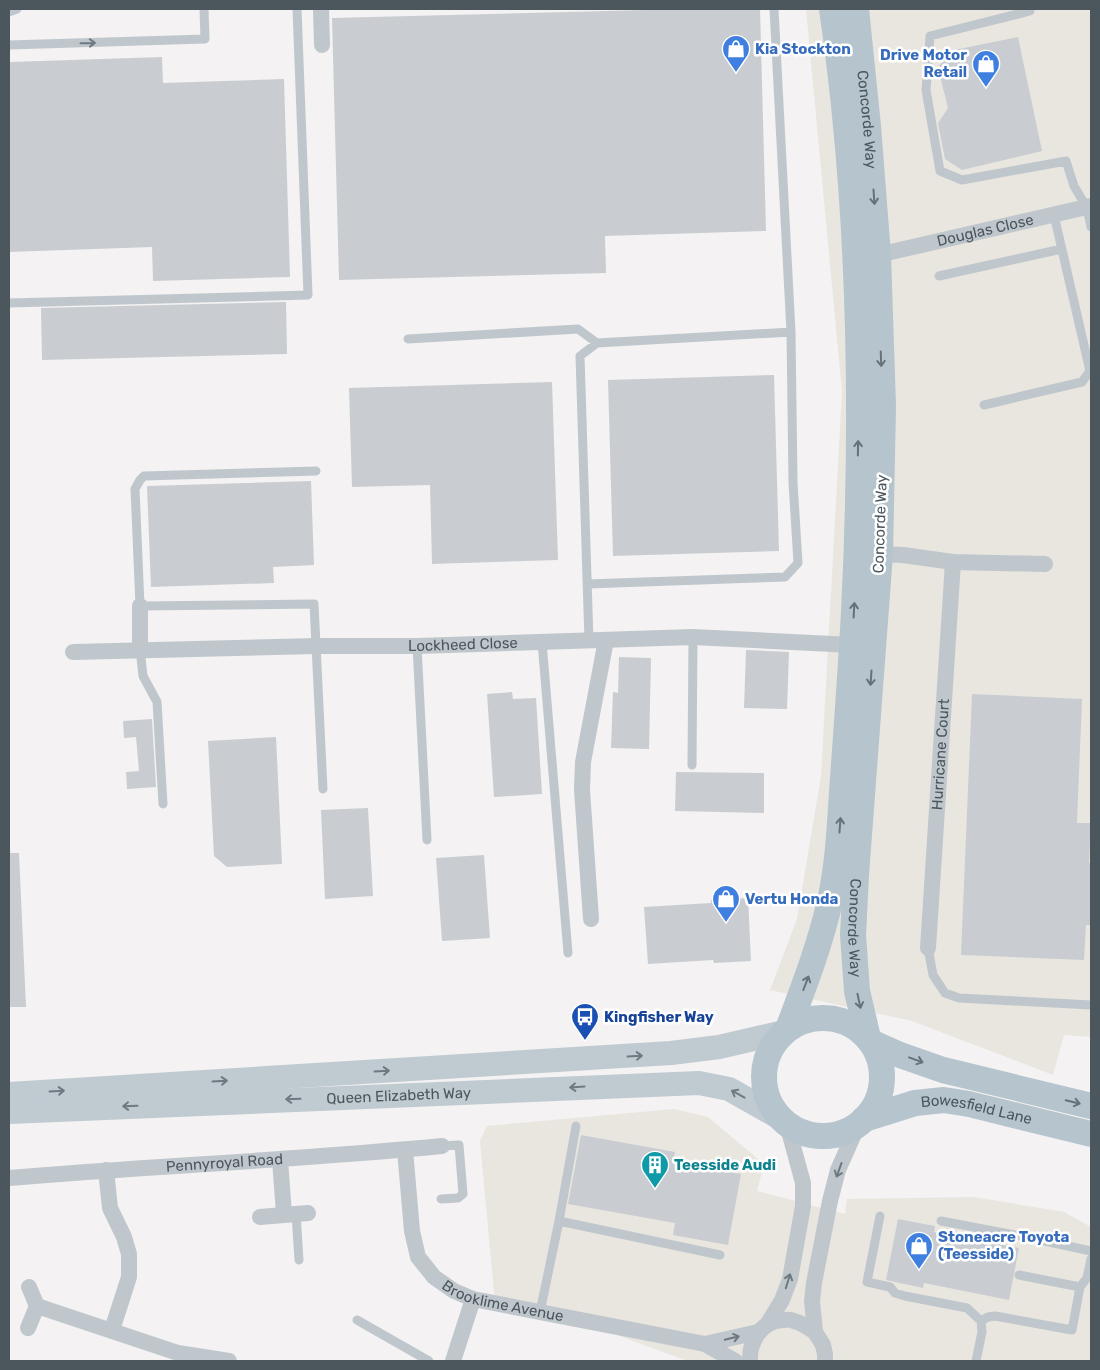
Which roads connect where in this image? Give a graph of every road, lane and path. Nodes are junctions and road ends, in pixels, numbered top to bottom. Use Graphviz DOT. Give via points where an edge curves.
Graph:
graph roads {
  1 [pos="17,9"];
  2 [pos="204,9"];
  3 [pos="297,9"];
  4 [pos="321,9"];
  5 [pos="774,9"];
  6 [pos="832,9"];
  7 [pos="856,9"];
  8 [pos="1030,11"];
  9 [pos="9,12"];
  10 [pos="9,45"];
  11 [pos="322,45"];
  12 [pos="1089,207"];
  13 [pos="1054,215"];
  14 [pos="1091,227"];
  15 [pos="1062,250"];
  16 [pos="878,255"];
  17 [pos="939,276"];
  18 [pos="9,303"];
  19 [pos="791,332"];
  20 [pos="408,338"];
  21 [pos="597,343"];
  22 [pos="984,404"];
  23 [pos="316,471"];
  24 [pos="880,554"];
  25 [pos="953,562"];
  26 [pos="1045,564"];
  27 [pos="587,584"];
  28 [pos="140,606"];
  29 [pos="693,637"];
  30 [pos="598,640"];
  31 [pos="542,642"];
  32 [pos="852,645"];
  33 [pos="317,646"];
  34 [pos="418,646"];
  35 [pos="140,649"];
  36 [pos="73,652"];
  37 [pos="692,765"];
  38 [pos="323,789"];
  39 [pos="164,804"];
  40 [pos="427,840"];
  41 [pos="591,919"];
  42 [pos="928,948"];
  43 [pos="568,953"];
  44 [pos="1091,1005"];
  45 [pos="786,1030"];
  46 [pos="869,1040"];
  47 [pos="9,1094"];
  48 [pos="1091,1106"];
  49 [pos="9,1112"];
  50 [pos="784,1121"];
  51 [pos="861,1122"];
  52 [pos="576,1126"];
  53 [pos="1091,1134"];
  54 [pos="442,1146"];
  55 [pos="405,1150"];
  56 [pos="280,1160"];
  57 [pos="106,1170"];
  58 [pos="9,1178"];
  59 [pos="441,1199"];
  60 [pos="296,1214"];
  61 [pos="880,1216"];
  62 [pos="260,1217"];
  63 [pos="559,1221"];
  64 [pos="941,1221"];
  65 [pos="1091,1251"];
  66 [pos="720,1256"];
  67 [pos="1091,1259"];
  68 [pos="299,1260"];
  69 [pos="1019,1275"];
  70 [pos="30,1287"];
  71 [pos="1080,1287"];
  72 [pos="473,1299"];
  73 [pos="37,1306"];
  74 [pos="540,1312"];
  75 [pos="357,1320"];
  76 [pos="981,1321"];
  77 [pos="28,1328"];
  78 [pos="763,1328"];
  79 [pos="112,1330"];
  80 [pos="815,1332"];
  81 [pos="705,1344"];
  82 [pos="229,1361"];
  83 [pos="429,1361"];
  84 [pos="453,1361"];
  85 [pos="735,1361"];
  86 [pos="750,1361"];
  87 [pos="825,1361"];
  88 [pos="976,1361"];
  1 -- 9 [label="lane"];
  10 -- 2 [label="lane, one-way" via="205,39"];
  3 -- 18 [label="lane" via="308,295"];
  4 -- 11 [label="street"];
  5 -- 19 [label="lane"];
  32 -- 6 [label="main road, Concorde Way, one-way" via="859,408 855,260 846,127"];
  7 -- 16 [label="main road, Concorde Way, one-way"];
  8 -- 12 [label="lane" via="930,36 926,90 940,171 962,180 1066,161 1074,186"];
  12 -- 13 [label="street, Douglas Close"];
  12 -- 14 [label="lane"];
  13 -- 15 [label="lane"];
  13 -- 16 [label="street, Douglas Close"];
  15 -- 17 [label="lane"];
  15 -- 22 [label="lane" via="1090,371 1082,382"];
  16 -- 24 [label="main road, Concorde Way, one-way" via="882,406"];
  19 -- 21 [label="lane"];
  19 -- 27 [label="lane" via="793,482 798,563 785,577"];
  20 -- 21 [label="lane" via="578,329"];
  21 -- 27 [label="lane" via="580,356"];
  23 -- 28 [label="lane" via="144,476 136,489"];
  24 -- 25 [label="street"];
  24 -- 46 [label="main road, Concorde Way, one-way" via="853,935 857,990"];
  25 -- 26 [label="street"];
  25 -- 42 [label="street, Hurricane Court"];
  27 -- 30 [label="lane"];
  28 -- 33 [label="lane" via="314,604"];
  28 -- 35 [label="street"];
  29 -- 30 [label="street, Lockheed Close"];
  29 -- 32 [label="street, Lockheed Close"];
  29 -- 37 [label="lane"];
  30 -- 31 [label="street, Lockheed Close"];
  30 -- 41 [label="street" via="582,790"];
  31 -- 34 [label="street, Lockheed Close"];
  31 -- 43 [label="lane"];
  45 -- 32 [label="main road, Concorde Way, one-way" via="815,958 831,899"];
  33 -- 34 [label="street, Lockheed Close"];
  33 -- 35 [label="street, Lockheed Close"];
  33 -- 38 [label="lane"];
  34 -- 40 [label="lane"];
  35 -- 36 [label="street, Lockheed Close"];
  35 -- 39 [label="lane" via="143,676 157,702"];
  42 -- 44 [label="lane" via="933,974 945,993 959,998"];
  45 -- 46 [label="main road" via="808,1019 822,1017 848,1023"];
  47 -- 45 [label="street, Queen Elizabeth Way, one-way" via="671,1054 719,1047"];
  45 -- 50 [label="main road" via="770,1051 764,1078 768,1099"];
  46 -- 48 [label="main road, Bowesfield Lane, one-way" via="943,1070"];
  46 -- 51 [label="main road" via="878,1056 882,1076 874,1107"];
  50 -- 49 [label="street, Queen Elizabeth Way, one-way" via="729,1090 699,1082"];
  50 -- 51 [label="main road" via="808,1134 826,1136 844,1132"];
  78 -- 50 [label="street, one-way" via="782,1300 790,1279 803,1206 803,1183"];
  51 -- 53 [label="main road, Bowesfield Lane" via="915,1103 944,1100"];
  51 -- 80 [label="street, one-way" via="838,1170 830,1201 812,1301"];
  52 -- 63 [label="lane"];
  54 -- 55 [label="street, Pennyroyal Road"];
  54 -- 59 [label="lane" via="459,1145 463,1194 458,1198"];
  55 -- 56 [label="street, Pennyroyal Road"];
  55 -- 72 [label="street, Brooklime Avenue" via="412,1231 418,1257 434,1277"];
  56 -- 57 [label="street, Pennyroyal Road"];
  56 -- 60 [label="street"];
  57 -- 58 [label="street, Pennyroyal Road"];
  57 -- 79 [label="street" via="110,1208 129,1254 129,1277"];
  60 -- 62 [label="street"];
  60 -- 68 [label="lane"];
  61 -- 76 [label="lane" via="867,1282 890,1287 895,1293 905,1296 967,1308"];
  63 -- 66 [label="lane"];
  63 -- 74 [label="lane"];
  64 -- 65 [label="lane"];
  67 -- 71 [label="lane" via="1087,1278"];
  69 -- 71 [label="lane"];
  70 -- 73 [label="street"];
  71 -- 76 [label="lane" via="1072,1330 995,1316"];
  72 -- 74 [label="street, Brooklime Avenue"];
  72 -- 84 [label="street"];
  73 -- 77 [label="street"];
  73 -- 79 [label="street"];
  74 -- 81 [label="street, Brooklime Avenue"];
  75 -- 83 [label="lane"];
  76 -- 88 [label="lane"];
  78 -- 80 [label="street" via="777,1320 793,1320"];
  81 -- 78 [label="street, one-way"];
  78 -- 86 [label="street" via="749,1350"];
  79 -- 82 [label="street" via="178,1353"];
  80 -- 87 [label="street" via="823,1345"];
  81 -- 85 [label="street"];
}
